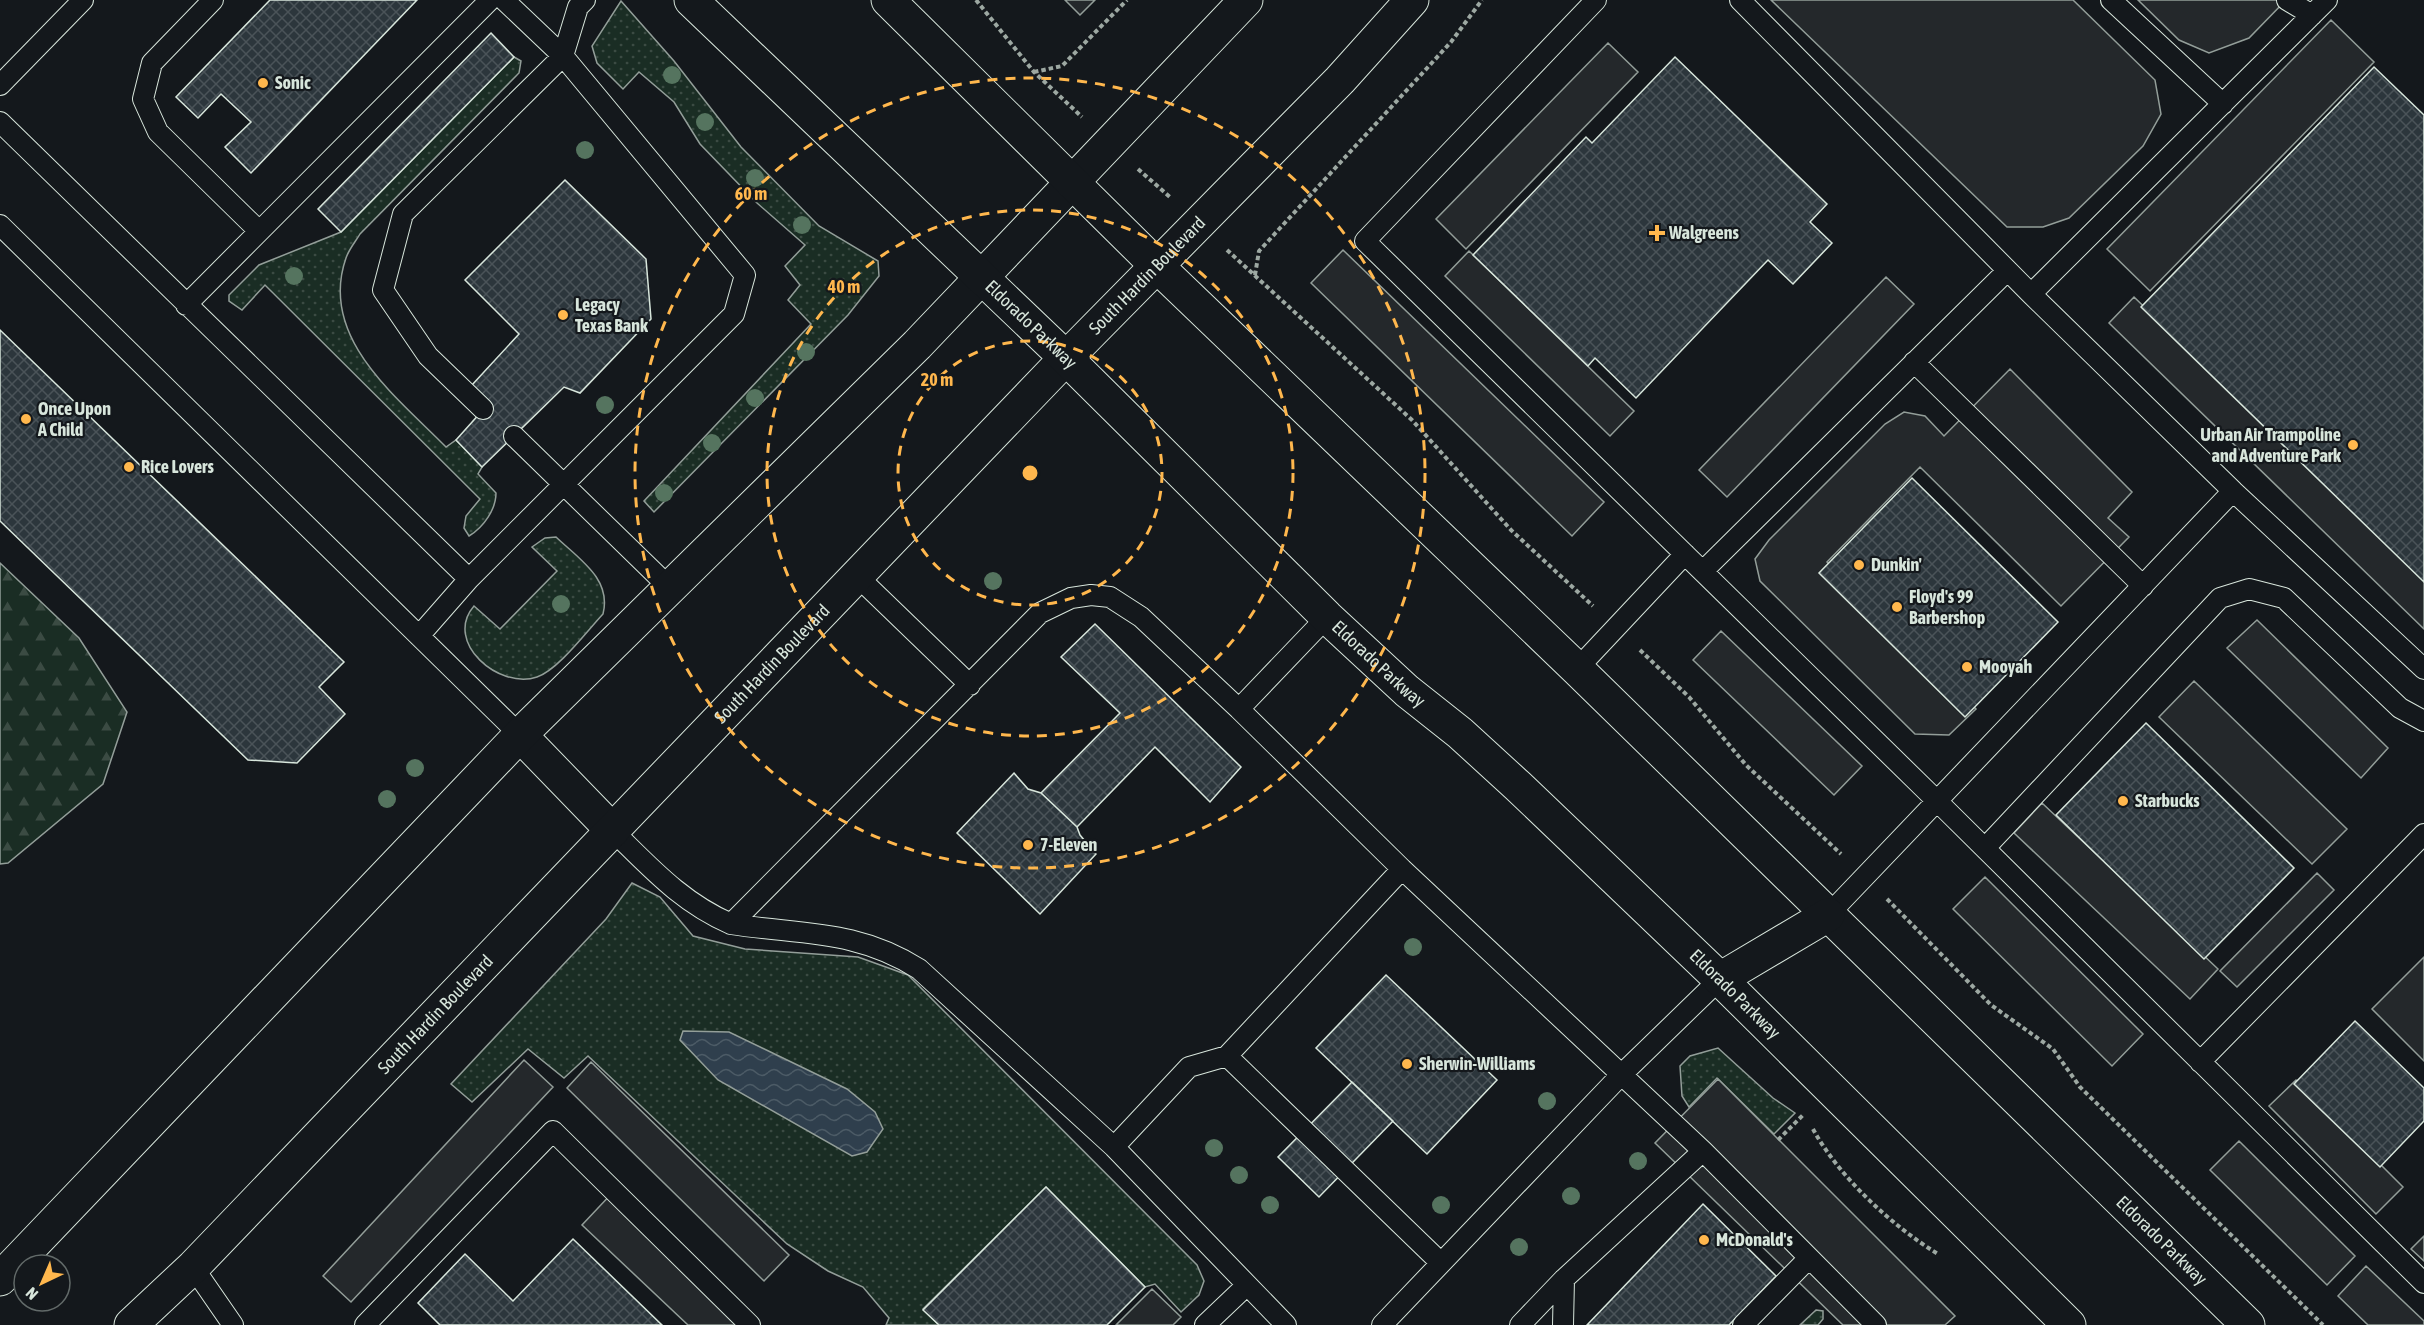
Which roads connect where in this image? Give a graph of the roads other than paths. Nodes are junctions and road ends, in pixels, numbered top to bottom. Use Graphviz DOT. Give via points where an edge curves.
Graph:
graph roads {
  1 [pos="83,0"];
  2 [pos="213,0"];
  3 [pos="490,0"];
  4 [pos="504,0"];
  5 [pos="585,0"];
  6 [pos="691,0"];
  7 [pos="888,0"];
  8 [pos="1246,0"];
  9 [pos="1412,0"];
  10 [pos="1596,0"];
  11 [pos="1740,0"];
  12 [pos="2111,0"];
  13 [pos="2288,0"];
  14 [pos="2327,0"];
  15 [pos="2312,15"];
  16 [pos="563,56"];
  17 [pos="0,86"];
  18 [pos="2223,104"];
  19 [pos="0,122"];
  20 [pos="1073,182"];
  21 [pos="0,225"];
  22 [pos="258,230"];
  23 [pos="1157,266"];
  24 [pos="2007,271"];
  25 [pos="982,277"];
  26 [pos="2031,294"];
  27 [pos="186,305"];
  28 [pos="1066,358"];
  29 [pos="1914,362"];
  30 [pos="483,409"];
  31 [pos="514,436"];
  32 [pos="563,486"];
  33 [pos="2233,491"];
  34 [pos="1685,554"];
  35 [pos="1703,571"];
  36 [pos="857,576"];
  37 [pos="469,579"];
  38 [pos="2143,586"];
  39 [pos="670,588"];
  40 [pos="1327,617"];
  41 [pos="419,636"];
  42 [pos="1576,669"];
  43 [pos="2424,669"];
  44 [pos="970,686"];
  45 [pos="1239,709"];
  46 [pos="2424,721"];
  47 [pos="520,735"];
  48 [pos="1937,801"];
  49 [pos="614,831"];
  50 [pos="2424,834"];
  51 [pos="1985,848"];
  52 [pos="1402,869"];
  53 [pos="1828,915"];
  54 [pos="731,924"];
  55 [pos="1720,979"];
  56 [pos="1227,1056"];
  57 [pos="2200,1062"];
  58 [pos="1621,1075"];
  59 [pos="1114,1147"];
  60 [pos="1703,1151"];
  61 [pos="1809,1258"];
  62 [pos="1441,1263"];
  63 [pos="193,1268"];
  64 [pos="0,1279"];
  65 [pos="1564,1279"];
  66 [pos="2424,1282"];
  67 [pos="1246,1286"];
  68 [pos="1865,1321"];
  69 [pos="130,1325"];
  70 [pos="233,1325"];
  71 [pos="365,1325"];
  72 [pos="750,1325"];
  73 [pos="1205,1325"];
  74 [pos="1286,1325"];
  75 [pos="1382,1325"];
  76 [pos="1520,1325"];
  77 [pos="1563,1325"];
  78 [pos="1743,1325"];
  79 [pos="2069,1325"];
  80 [pos="2248,1325"];
  1 -- 17 [label="lane"];
  2 -- 22 [label="lane" via="152,63 143,99 158,132"];
  3 -- 22 [label="lane"];
  4 -- 16 [label="lane"];
  5 -- 16 [label="lane" via="578,7"];
  6 -- 25 [label="main road, Eldorado Parkway"];
  7 -- 20 [label="main road, Eldorado Parkway"];
  8 -- 20 [label="main road"];
  9 -- 23 [label="main road, South Hardin Boulevard" via="1340,80"];
  10 -- 34 [label="lane" via="1365,241"];
  11 -- 24 [label="lane"];
  12 -- 18 [label="lane"];
  13 -- 15 [label="lane"];
  14 -- 15 [label="lane"];
  15 -- 18 [label="lane"];
  16 -- 30 [label="lane" via="403,214 383,290 428,356"];
  16 -- 32 [label="lane" via="745,275 734,314"];
  18 -- 26 [label="lane"];
  19 -- 27 [label="lane"];
  20 -- 23 [label="main road, Eldorado Parkway"];
  20 -- 25 [label="main road"];
  21 -- 41 [label="lane"];
  22 -- 27 [label="lane"];
  23 -- 28 [label="main road, South Hardin Boulevard"];
  23 -- 42 [label="main road, Eldorado Parkway"];
  24 -- 26 [label="lane"];
  24 -- 29 [label="lane"];
  25 -- 28 [label="main road, Eldorado Parkway"];
  25 -- 39 [label="main road"];
  26 -- 33 [label="lane"];
  27 -- 37 [label="lane"];
  28 -- 36 [label="main road, South Hardin Boulevard"];
  28 -- 40 [label="main road, Eldorado Parkway"];
  29 -- 35 [label="lane"];
  29 -- 38 [label="lane"];
  31 -- 32 [label="lane"];
  32 -- 37 [label="lane"];
  32 -- 39 [label="lane"];
  33 -- 38 [label="lane"];
  33 -- 43 [label="lane"];
  34 -- 35 [label="lane"];
  34 -- 42 [label="lane"];
  35 -- 48 [label="lane"];
  36 -- 44 [label="lane"];
  36 -- 49 [label="main road, South Hardin Boulevard"];
  37 -- 41 [label="lane"];
  38 -- 48 [label="lane"];
  39 -- 47 [label="main road"];
  40 -- 45 [label="lane"];
  40 -- 55 [label="main road, Eldorado Parkway" via="1518,786"];
  41 -- 47 [label="lane"];
  42 -- 53 [label="main road, Eldorado Parkway"];
  44 -- 45 [label="lane" via="1040,614 1053,605 1091,594 1110,597 1133,611"];
  44 -- 54 [label="lane"];
  45 -- 52 [label="lane"];
  46 -- 51 [label="lane" via="2400,708 2284,598 2249,589 2220,598"];
  47 -- 49 [label="main road"];
  47 -- 64 [label="main road"];
  48 -- 51 [label="lane"];
  48 -- 53 [label="lane"];
  49 -- 54 [label="lane" via="692,905"];
  49 -- 63 [label="main road, South Hardin Boulevard"];
  50 -- 57 [label="lane"];
  51 -- 57 [label="lane"];
  52 -- 56 [label="lane"];
  52 -- 58 [label="lane"];
  53 -- 55 [label="main road"];
  53 -- 80 [label="main road, Eldorado Parkway"];
  54 -- 59 [label="lane" via="837,935 897,955 919,969"];
  55 -- 58 [label="lane"];
  55 -- 79 [label="main road, Eldorado Parkway"];
  56 -- 59 [label="lane" via="1189,1067"];
  56 -- 62 [label="lane"];
  57 -- 66 [label="lane"];
  58 -- 60 [label="lane"];
  58 -- 62 [label="lane"];
  59 -- 67 [label="lane"];
  60 -- 61 [label="lane"];
  60 -- 65 [label="lane"];
  61 -- 68 [label="lane"];
  61 -- 78 [label="lane"];
  62 -- 75 [label="lane"];
  63 -- 69 [label="main road, South Hardin Boulevard"];
  63 -- 70 [label="lane"];
  65 -- 76 [label="lane"];
  65 -- 77 [label="lane"];
  67 -- 73 [label="lane"];
  67 -- 74 [label="lane"];
  71 -- 72 [label="lane" via="553,1131"];
}
